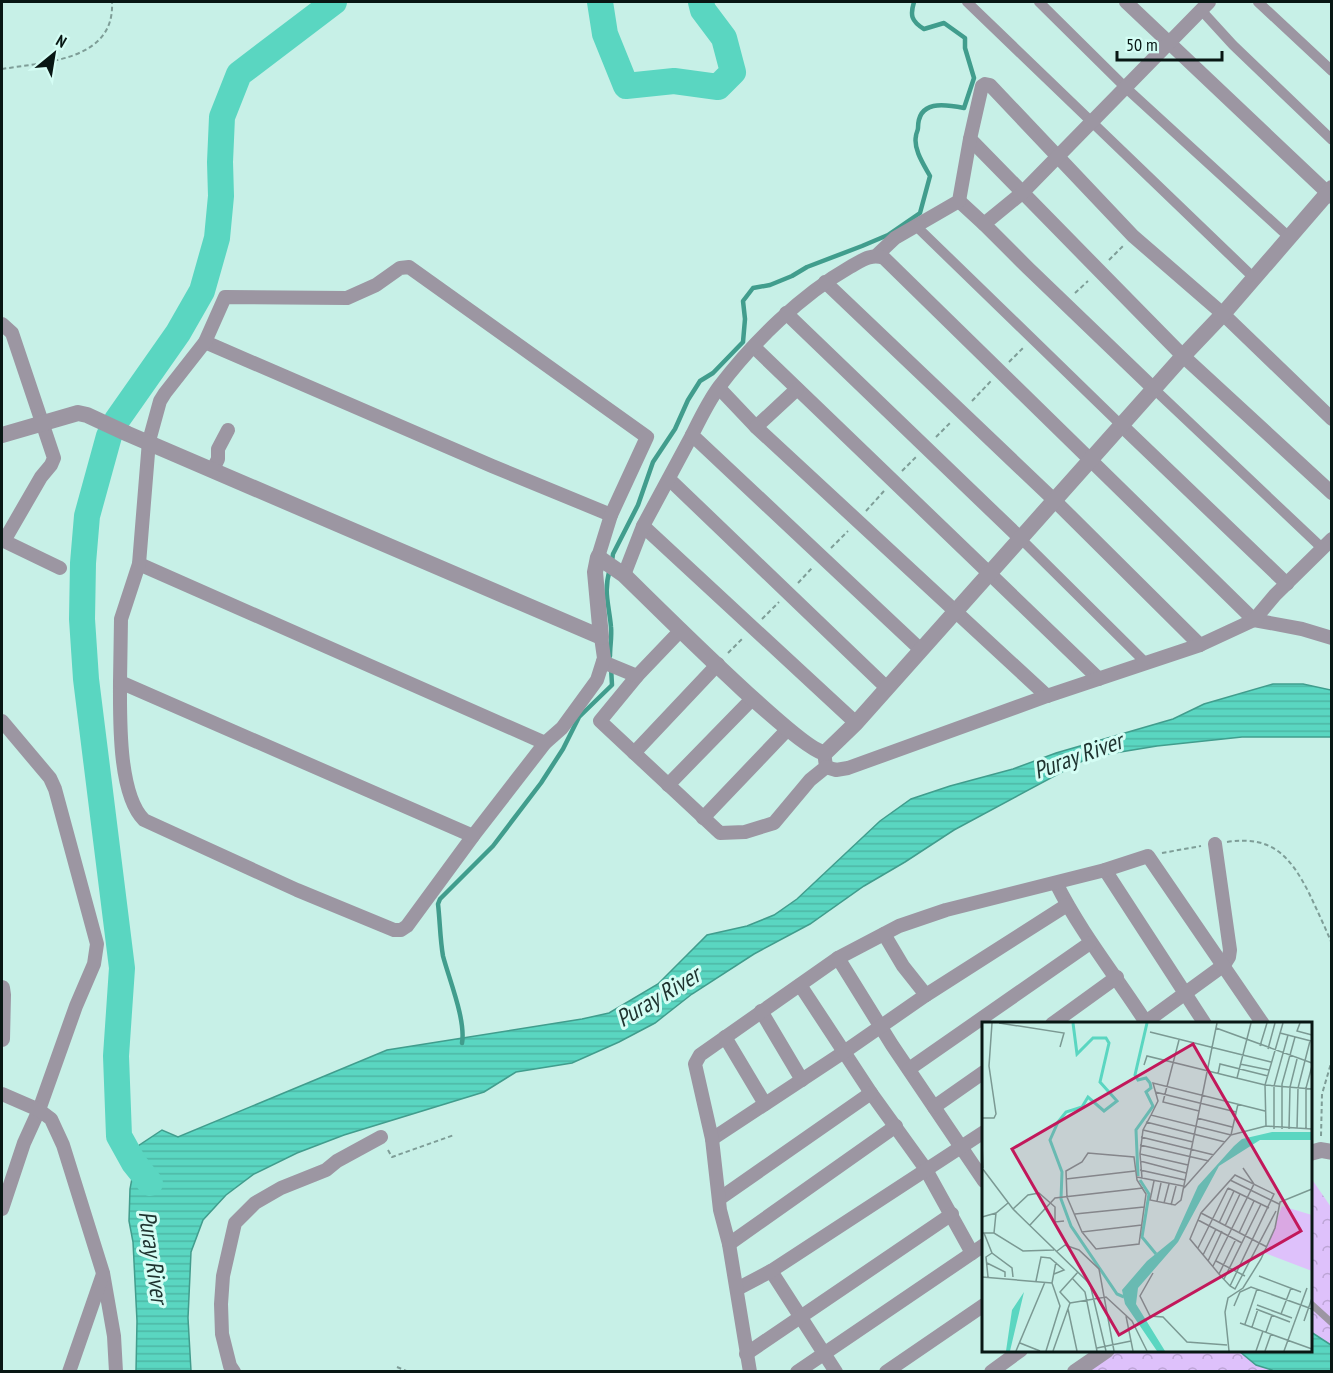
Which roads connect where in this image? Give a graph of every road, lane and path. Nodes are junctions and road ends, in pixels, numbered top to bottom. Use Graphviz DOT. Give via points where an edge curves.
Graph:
graph roads {
  1 [pos="112,2"];
  2 [pos="967,2"];
  3 [pos="1039,2"];
  4 [pos="1126,2"];
  5 [pos="1258,2"];
  6 [pos="1205,6"];
  7 [pos="1167,42"];
  8 [pos="2,69"];
  9 [pos="1332,71"];
  10 [pos="1126,88"];
  11 [pos="1091,123"];
  12 [pos="970,139"];
  13 [pos="1332,140"];
  14 [pos="1058,158"];
  15 [pos="1022,193"];
  16 [pos="1330,193"];
  17 [pos="959,201"];
  18 [pos="984,224"];
  19 [pos="916,226"];
  20 [pos="1289,237"];
  21 [pos="877,255"];
  22 [pos="1253,277"];
  23 [pos="825,282"];
  24 [pos="786,313"];
  25 [pos="1223,314"];
  26 [pos="2,324"];
  27 [pos="1033,338"];
  28 [pos="205,342"];
  29 [pos="754,347"];
  30 [pos="1183,356"];
  31 [pos="999,372"];
  32 [pos="718,388"];
  33 [pos="797,389"];
  34 [pos="1154,389"];
  35 [pos="1332,419"];
  36 [pos="43,422"];
  37 [pos="1121,425"];
  38 [pos="756,427"];
  39 [pos="228,430"];
  40 [pos="2,435"];
  41 [pos="692,435"];
  42 [pos="149,441"];
  43 [pos="1090,460"];
  44 [pos="213,469"];
  45 [pos="669,479"];
  46 [pos="1332,493"];
  47 [pos="1054,500"];
  48 [pos="611,515"];
  49 [pos="643,526"];
  50 [pos="1020,538"];
  51 [pos="1327,544"];
  52 [pos="139,564"];
  53 [pos="612,566"];
  54 [pos="60,568"];
  55 [pos="989,574"];
  56 [pos="1287,584"];
  57 [pos="955,612"];
  58 [pos="1254,620"];
  59 [pos="681,630"];
  60 [pos="601,637"];
  61 [pos="1332,638"];
  62 [pos="1200,645"];
  63 [pos="921,650"];
  64 [pos="606,663"];
  65 [pos="1146,663"];
  66 [pos="718,664"];
  67 [pos="637,676"];
  68 [pos="1099,679"];
  69 [pos="120,682"];
  70 [pos="887,688"];
  71 [pos="1047,696"];
  72 [pos="753,698"];
  73 [pos="2,721"];
  74 [pos="856,723"];
  75 [pos="787,730"];
  76 [pos="545,743"];
  77 [pos="634,753"];
  78 [pos="826,760"];
  79 [pos="668,785"];
  80 [pos="703,818"];
  81 [pos="473,836"];
  82 [pos="1215,844"];
  83 [pos="1148,856"];
  84 [pos="1105,870"];
  85 [pos="1056,883"];
  86 [pos="1067,905"];
  87 [pos="884,934"];
  88 [pos="1090,942"];
  89 [pos="1332,944"];
  90 [pos="838,958"];
  91 [pos="1224,965"];
  92 [pos="1117,977"];
  93 [pos="801,985"];
  94 [pos="2,988"];
  95 [pos="1184,994"];
  96 [pos="926,995"];
  97 [pos="761,1011"];
  98 [pos="1053,1022"];
  99 [pos="1144,1022"];
  100 [pos="1146,1022"];
  101 [pos="1204,1022"];
  102 [pos="1262,1022"];
  103 [pos="881,1025"];
  104 [pos="725,1037"];
  105 [pos="2,1039"];
  106 [pos="844,1052"];
  107 [pos="1332,1060"];
  108 [pos="909,1069"];
  109 [pos="982,1073"];
  110 [pos="802,1080"];
  111 [pos="872,1093"];
  112 [pos="2,1094"];
  113 [pos="765,1104"];
  114 [pos="934,1107"];
  115 [pos="39,1110"];
  116 [pos="896,1126"];
  117 [pos="982,1133"];
  118 [pos="454,1135"];
  119 [pos="381,1137"];
  120 [pos="712,1139"];
  121 [pos="961,1147"];
  122 [pos="1321,1152"];
  123 [pos="392,1157"];
  124 [pos="925,1168"];
  125 [pos="982,1178"];
  126 [pos="719,1199"];
  127 [pos="2,1209"];
  128 [pos="952,1214"];
  129 [pos="729,1244"];
  130 [pos="978,1249"];
  131 [pos="771,1271"];
  132 [pos="104,1273"];
  133 [pos="737,1289"];
  134 [pos="1312,1304"];
  135 [pos="982,1306"];
  136 [pos="800,1316"];
  137 [pos="1332,1323"];
  138 [pos="1018,1352"];
  139 [pos="1100,1352"];
  140 [pos="824,1353"];
  141 [pos="746,1354"];
  142 [pos="397,1367"];
  143 [pos="1083,1369"];
  144 [pos="69,1371"];
  145 [pos="116,1371"];
  146 [pos="234,1371"];
  147 [pos="409,1371"];
  148 [pos="750,1371"];
  149 [pos="797,1371"];
  150 [pos="836,1371"];
  151 [pos="886,1371"];
  152 [pos="991,1371"];
  1 -- 8 [label="path" via="113,14 105,34 91,49"];
  2 -- 11 [label="street"];
  3 -- 10 [label="street"];
  4 -- 7 [label="street"];
  5 -- 9 [label="street"];
  6 -- 7 [label="street"];
  6 -- 13 [label="street" via="1233,45"];
  7 -- 10 [label="street"];
  7 -- 16 [label="street"];
  10 -- 11 [label="street"];
  10 -- 20 [label="street"];
  11 -- 14 [label="street"];
  11 -- 22 [label="street"];
  12 -- 14 [label="street" via="982,86 990,85"];
  12 -- 15 [label="street"];
  12 -- 17 [label="street"];
  14 -- 15 [label="street"];
  14 -- 25 [label="street" via="1133,236"];
  15 -- 18 [label="street"];
  15 -- 30 [label="street"];
  16 -- 20 [label="street"];
  17 -- 18 [label="street"];
  17 -- 19 [label="street"];
  18 -- 34 [label="street"];
  19 -- 21 [label="street"];
  19 -- 27 [label="street"];
  20 -- 22 [label="street"];
  21 -- 23 [label="street"];
  21 -- 31 [label="street"];
  22 -- 25 [label="street"];
  23 -- 24 [label="street"];
  23 -- 47 [label="street"];
  24 -- 29 [label="street"];
  24 -- 50 [label="street"];
  25 -- 30 [label="street"];
  25 -- 35 [label="street"];
  26 -- 36 [label="street" via="12,333"];
  27 -- 31 [label="path"];
  27 -- 37 [label="street"];
  28 -- 42 [label="street" via="160,401"];
  28 -- 48 [label="street"];
  28 -- 48 [label="street" via="225,297 347,298 400,268 409,267 647,437"];
  29 -- 32 [label="street"];
  29 -- 33 [label="street"];
  30 -- 34 [label="street"];
  30 -- 46 [label="street"];
  31 -- 43 [label="street"];
  32 -- 38 [label="street"];
  32 -- 41 [label="street"];
  33 -- 38 [label="street"];
  33 -- 55 [label="street"];
  34 -- 37 [label="street"];
  34 -- 51 [label="street"];
  36 -- 40 [label="street"];
  36 -- 42 [label="street" via="78,413"];
  36 -- 54 [label="street" via="54,458 4,541"];
  37 -- 43 [label="street"];
  37 -- 56 [label="street"];
  38 -- 57 [label="street"];
  39 -- 44 [label="street"];
  41 -- 45 [label="street"];
  41 -- 63 [label="street"];
  42 -- 44 [label="street"];
  42 -- 52 [label="street"];
  43 -- 47 [label="street"];
  43 -- 58 [label="street"];
  44 -- 60 [label="street"];
  45 -- 49 [label="street"];
  45 -- 70 [label="street"];
  47 -- 50 [label="street"];
  47 -- 62 [label="street"];
  48 -- 53 [label="street"];
  49 -- 53 [label="street"];
  49 -- 74 [label="street"];
  50 -- 55 [label="street"];
  50 -- 65 [label="street"];
  51 -- 56 [label="street"];
  52 -- 69 [label="street" via="121,619"];
  52 -- 76 [label="street"];
  53 -- 59 [label="street"];
  53 -- 60 [label="street" via="594,572"];
  55 -- 57 [label="street"];
  55 -- 68 [label="street"];
  56 -- 58 [label="street"];
  57 -- 63 [label="street"];
  57 -- 71 [label="street"];
  58 -- 61 [label="street"];
  58 -- 62 [label="street"];
  59 -- 66 [label="street"];
  59 -- 67 [label="street"];
  60 -- 64 [label="street"];
  62 -- 65 [label="street"];
  63 -- 70 [label="street"];
  64 -- 67 [label="street"];
  64 -- 76 [label="street" via="562,728"];
  65 -- 68 [label="street"];
  66 -- 72 [label="street"];
  66 -- 77 [label="street"];
  67 -- 77 [label="street" via="600,721"];
  68 -- 71 [label="street"];
  69 -- 81 [label="street"];
  69 -- 81 [label="street" via="121,741 128,789 137,813 144,820 297,890 401,930 408,926"];
  70 -- 74 [label="street"];
  71 -- 78 [label="street" via="848,768 836,770"];
  72 -- 75 [label="street"];
  72 -- 79 [label="street"];
  73 -- 115 [label="street" via="50,777 97,944 94,964"];
  74 -- 78 [label="street"];
  75 -- 78 [label="street"];
  75 -- 80 [label="street"];
  76 -- 81 [label="street"];
  77 -- 79 [label="street"];
  78 -- 80 [label="street" via="771,825 720,833"];
  79 -- 80 [label="street"];
  82 -- 83 [label="path"];
  82 -- 89 [label="path" via="1253,840 1280,851 1300,874"];
  82 -- 91 [label="street" via="1230,950"];
  83 -- 84 [label="street"];
  83 -- 91 [label="street"];
  84 -- 85 [label="street"];
  84 -- 95 [label="street"];
  85 -- 86 [label="street"];
  85 -- 87 [label="street" via="946,910"];
  86 -- 88 [label="street"];
  86 -- 96 [label="street"];
  87 -- 90 [label="street"];
  87 -- 96 [label="street"];
  88 -- 92 [label="street"];
  88 -- 108 [label="street"];
  90 -- 93 [label="street"];
  90 -- 103 [label="street"];
  91 -- 95 [label="street"];
  91 -- 102 [label="street"];
  92 -- 98 [label="street"];
  92 -- 99 [label="street"];
  93 -- 97 [label="street"];
  93 -- 106 [label="street"];
  94 -- 105 [label="street"];
  95 -- 100 [label="street"];
  95 -- 101 [label="street"];
  96 -- 103 [label="street"];
  97 -- 104 [label="street"];
  97 -- 110 [label="street"];
  103 -- 106 [label="street"];
  103 -- 108 [label="street"];
  104 -- 113 [label="street"];
  104 -- 120 [label="street" via="700,1055 695,1064"];
  106 -- 110 [label="street"];
  106 -- 111 [label="street"];
  107 -- 122 [label="path" via="1322,1094"];
  108 -- 114 [label="street"];
  109 -- 114 [label="street"];
  110 -- 113 [label="street"];
  111 -- 116 [label="street"];
  111 -- 126 [label="street"];
  112 -- 115 [label="street"];
  113 -- 120 [label="street"];
  114 -- 121 [label="street"];
  115 -- 127 [label="street"];
  115 -- 132 [label="street" via="51,1119 63,1144"];
  116 -- 124 [label="street"];
  116 -- 129 [label="street"];
  117 -- 121 [label="street"];
  118 -- 123 [label="path"];
  119 -- 146 [label="street" via="326,1170 255,1203 235,1223 221,1304 222,1334"];
  120 -- 126 [label="street"];
  121 -- 124 [label="street"];
  121 -- 125 [label="street"];
  124 -- 128 [label="street"];
  124 -- 131 [label="street"];
  126 -- 129 [label="street"];
  128 -- 130 [label="street"];
  128 -- 136 [label="street"];
  129 -- 133 [label="street"];
  130 -- 140 [label="street"];
  131 -- 133 [label="street"];
  131 -- 136 [label="street"];
  132 -- 144 [label="street"];
  132 -- 145 [label="street"];
  133 -- 141 [label="street"];
  134 -- 137 [label="lane"];
  135 -- 151 [label="street"];
  136 -- 140 [label="street"];
  136 -- 141 [label="street"];
  138 -- 152 [label="street"];
  139 -- 143 [label="street"];
  140 -- 149 [label="street"];
  140 -- 150 [label="street"];
  141 -- 148 [label="street"];
  142 -- 147 [label="path"];
}
